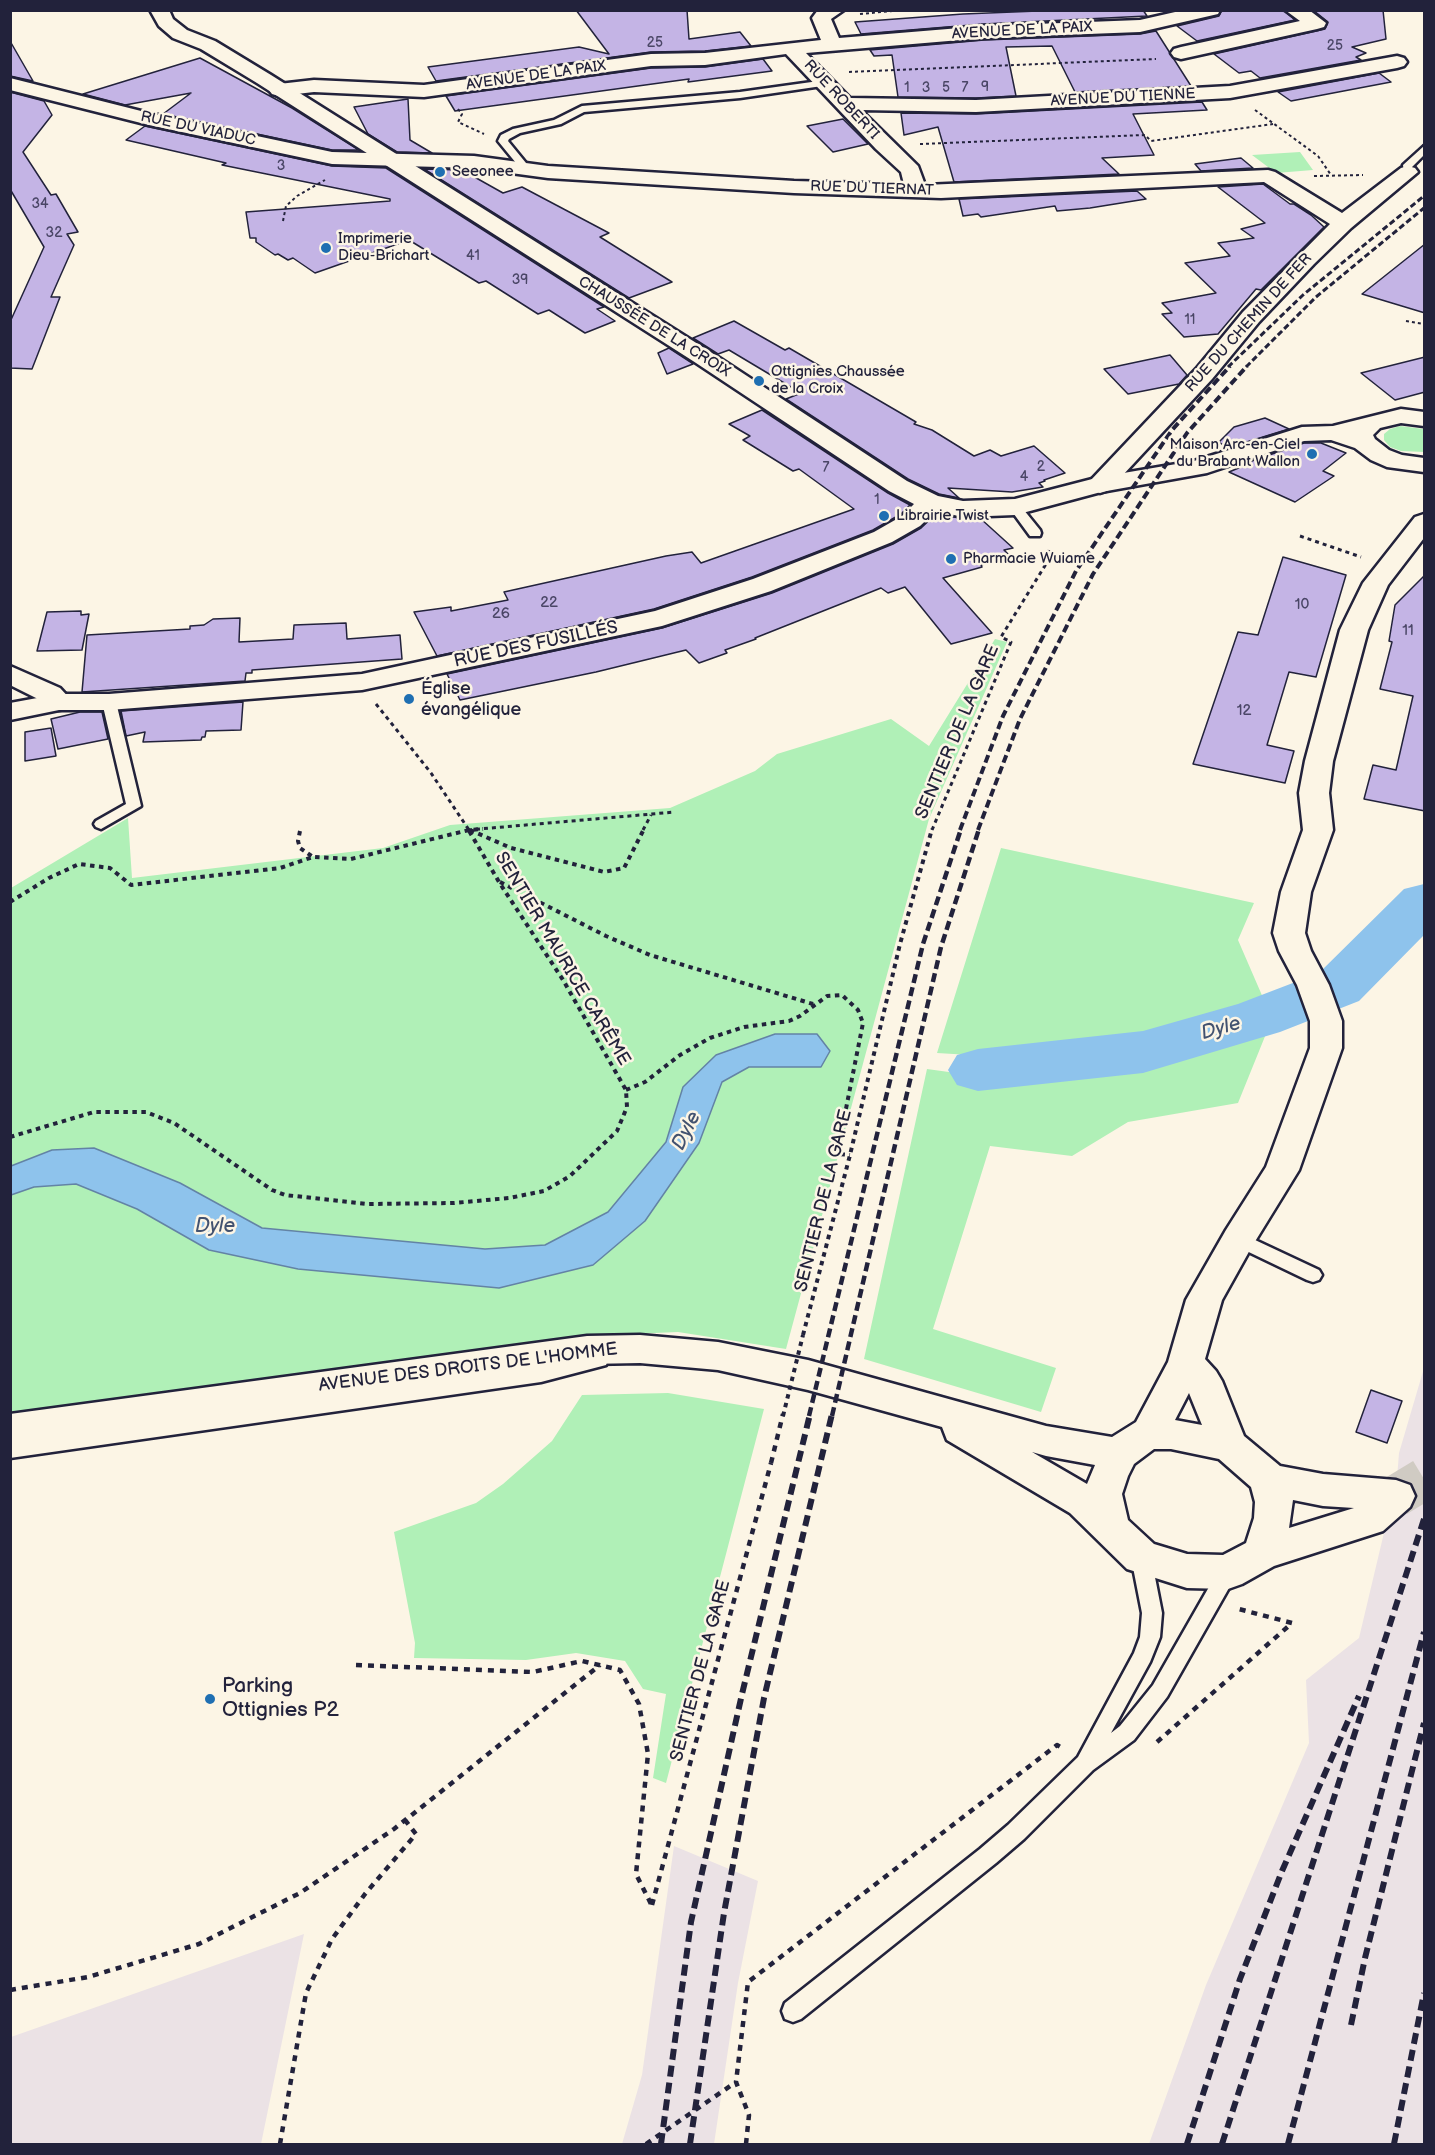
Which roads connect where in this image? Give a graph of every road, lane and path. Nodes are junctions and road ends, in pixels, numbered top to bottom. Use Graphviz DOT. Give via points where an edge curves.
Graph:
graph roads {
  1 [pos="159,10"];
  2 [pos="172,10"];
  3 [pos="835,10"];
  4 [pos="1211,10"];
  5 [pos="1294,10"];
  6 [pos="832,44"];
  7 [pos="208,45"];
  8 [pos="791,48"];
  9 [pos="1172,56"];
  10 [pos="1397,62"];
  11 [pos="821,78"];
  12 [pos="10,84"];
  13 [pos="444,89"];
  14 [pos="279,90"];
  15 [pos="846,104"];
  16 [pos="1273,124"];
  17 [pos="503,141"];
  18 [pos="883,145"];
  19 [pos="1425,149"];
  20 [pos="379,159"];
  21 [pos="519,169"];
  22 [pos="1407,173"];
  23 [pos="1268,176"];
  24 [pos="916,191"];
  25 [pos="283,222"];
  26 [pos="1342,224"];
  27 [pos="1406,321"];
  28 [pos="1425,324"];
  29 [pos="1420,416"];
  30 [pos="1365,435"];
  31 [pos="1396,462"];
  32 [pos="1425,465"];
  33 [pos="1425,481"];
  34 [pos="1100,485"];
  35 [pos="930,502"];
  36 [pos="1015,507"];
  37 [pos="1425,522"];
  38 [pos="1035,533"];
  39 [pos="1300,536"];
  40 [pos="1388,565"];
  41 [pos="10,674"];
  42 [pos="362,682"];
  43 [pos="59,702"];
  44 [pos="109,702"];
  45 [pos="10,712"];
  46 [pos="675,812"];
  47 [pos="651,814"];
  48 [pos="101,824"];
  49 [pos="469,830"];
  50 [pos="300,831"];
  51 [pos="313,857"];
  52 [pos="499,882"];
  53 [pos="10,902"];
  54 [pos="814,1004"];
  55 [pos="626,1090"];
  56 [pos="10,1137"];
  57 [pos="850,1155"];
  58 [pos="1238,1239"];
  59 [pos="1313,1275"];
  60 [pos="640,1349"];
  61 [pos="1186,1363"];
  62 [pos="922,1407"];
  63 [pos="10,1429"];
  64 [pos="1134,1443"];
  65 [pos="1229,1446"];
  66 [pos="10,1450"];
  67 [pos="1269,1480"];
  68 [pos="1110,1526"];
  69 [pos="1262,1553"];
  70 [pos="1141,1557"];
  71 [pos="1228,1572"];
  72 [pos="356,1665"];
  73 [pos="600,1665"];
  74 [pos="1086,1764"];
  75 [pos="405,1820"];
  76 [pos="10,1990"];
  77 [pos="793,2011"];
  78 [pos="280,2145"];
  79 [pos="646,2145"];
  80 [pos="746,2145"];
  1 -- 7 [label="street, CHAUSSÉE DE LA CROIX" via="165,22 180,34"];
  2 -- 7 [label="street, CHAUSSÉE DE LA CROIX"];
  3 -- 6 [label="street, RUE ROBERTI" via="822,18"];
  4 -- 6 [label="street, AVENUE DE LA PAIX" via="1140,26 984,32"];
  5 -- 9 [label="street" via="1317,23"];
  6 -- 8 [label="street, RUE ROBERTI"];
  7 -- 14 [label="street, CHAUSSÉE DE LA CROIX"];
  8 -- 11 [label="street, RUE ROBERTI"];
  8 -- 13 [label="street, AVENUE DE LA PAIX" via="705,59 651,60"];
  9 -- 11 [label="path"];
  10 -- 15 [label="street, AVENUE DU TIENNE" via="1230,92 976,106"];
  11 -- 15 [label="street, RUE ROBERTI"];
  11 -- 17 [label="lane" via="740,95 592,106 557,122 509,134"];
  12 -- 20 [label="street, RUE DU VIADUC" via="332,158"];
  13 -- 14 [label="street, AVENUE DE LA PAIX" via="314,86"];
  13 -- 17 [label="path" via="462,114 458,122"];
  14 -- 20 [label="street, CHAUSSÉE DE LA CROIX"];
  15 -- 18 [label="street, RUE ROBERTI"];
  16 -- 18 [label="path" via="1151,141 1145,135"];
  17 -- 21 [label="lane" via="521,163"];
  18 -- 24 [label="street, RUE ROBERTI" via="911,170"];
  19 -- 22 [label="lane" via="1407,167"];
  20 -- 21 [label="street, RUE DU TIERNAT" via="474,162"];
  20 -- 25 [label="path" via="297,196 286,206"];
  20 -- 35 [label="street, CHAUSSÉE DE LA CROIX" via="701,356 897,486"];
  21 -- 24 [label="street, RUE DU TIERNAT"];
  22 -- 23 [label="path"];
  22 -- 26 [label="street, RUE DU CHEMIN DE FER"];
  23 -- 24 [label="street, RUE DU TIERNAT"];
  23 -- 26 [label="street"];
  26 -- 34 [label="street, RUE DU CHEMIN DE FER" via="1251,317 1204,374"];
  27 -- 28 [label="path"];
  29 -- 30 [label="street" via="1381,419"];
  30 -- 31 [label="street, CHAUSSÉE DE LA CROIX" via="1380,455"];
  30 -- 34 [label="street, CHAUSSÉE DE LA CROIX" via="1302,434 1198,468"];
  31 -- 32 [label="street"];
  31 -- 33 [label="street, CHAUSSÉE DE LA CROIX"];
  34 -- 36 [label="street, CHAUSSÉE DE LA CROIX"];
  35 -- 36 [label="street, CHAUSSÉE DE LA CROIX" via="963,508"];
  35 -- 42 [label="street, RUE DES FUSILLÉS" via="911,521 883,537 762,585 662,618"];
  36 -- 38 [label="lane"];
  37 -- 40 [label="street"];
  38 -- 57 [label="path, SENTIER DE LA GARE" via="1050,544 1046,564 1001,637 1011,642 935,819 900,944"];
  39 -- 40 [label="path"];
  40 -- 58 [label="street" via="1354,630 1319,761 1314,793 1318,830 1296,892 1288,933 1326,1021 1326,1048 1282,1170"];
  41 -- 43 [label="street"];
  42 -- 44 [label="street, RUE DES FUSILLÉS"];
  42 -- 49 [label="path, SENTIER MAURICE CARÊME"];
  43 -- 44 [label="street, RUE DES FUSILLÉS"];
  43 -- 45 [label="street, RUE DES FUSILLÉS"];
  44 -- 48 [label="lane" via="134,806"];
  46 -- 47 [label="path"];
  47 -- 49 [label="path"];
  47 -- 49 [label="path" via="624,868 604,872 511,848"];
  49 -- 51 [label="path" via="351,859"];
  49 -- 52 [label="path, SENTIER MAURICE CARÊME"];
  50 -- 51 [label="path" via="300,848"];
  51 -- 53 [label="path" via="280,868 131,885 110,868 79,864"];
  52 -- 54 [label="path" via="650,955"];
  52 -- 55 [label="path, SENTIER MAURICE CARÊME" via="563,980"];
  54 -- 55 [label="path" via="789,1021 744,1027 710,1038 645,1082"];
  54 -- 57 [label="path" via="826,996 842,995 858,1010 863,1023 837,1154"];
  55 -- 56 [label="path, SENTIER MAURICE CARÊME" via="627,1107 617,1131 570,1176 544,1191 454,1203 368,1204 285,1195 174,1123 146,1112 94,1112"];
  57 -- 73 [label="path, SENTIER DE LA GARE, bridge" via="652,1905 636,1874 648,1754 639,1704 620,1670"];
  58 -- 59 [label="lane"];
  58 -- 61 [label="street" via="1204,1300"];
  60 -- 62 [label="street, AVENUE DES DROITS DE L'HOMME" via="752,1362"];
  60 -- 63 [label="street, AVENUE DES DROITS DE L'HOMME" via="587,1350"];
  60 -- 66 [label="lane" via="541,1375"];
  61 -- 64 [label="street"];
  61 -- 65 [label="street" via="1203,1381"];
  62 -- 64 [label="street, AVENUE DES DROITS DE L'HOMME" via="1046,1441"];
  62 -- 68 [label="street, AVENUE DES DROITS DE L'HOMME" via="1084,1502"];
  64 -- 65 [label="street" via="1171,1434"];
  64 -- 68 [label="street" via="1103,1494"];
  65 -- 67 [label="street"];
  67 -- 69 [label="street" via="1274,1518"];
  67 -- 69 [label="street" via="1323,1490 1396,1496 1369,1520"];
  68 -- 70 [label="street"];
  69 -- 71 [label="street"];
  70 -- 71 [label="street" via="1187,1571"];
  70 -- 74 [label="lane" via="1152,1613 1150,1637"];
  71 -- 74 [label="lane" via="1160,1690 1127,1733"];
  72 -- 73 [label="path" via="533,1672 582,1660"];
  73 -- 75 [label="path"];
  74 -- 77 [label="lane" via="988,1856"];
  75 -- 76 [label="path" via="300,1893 199,1944 88,1977"];
  75 -- 78 [label="path" via="416,1834 332,1939 306,1993"];
  79 -- 80 [label="path" via="736,2082 749,2115"];
}
